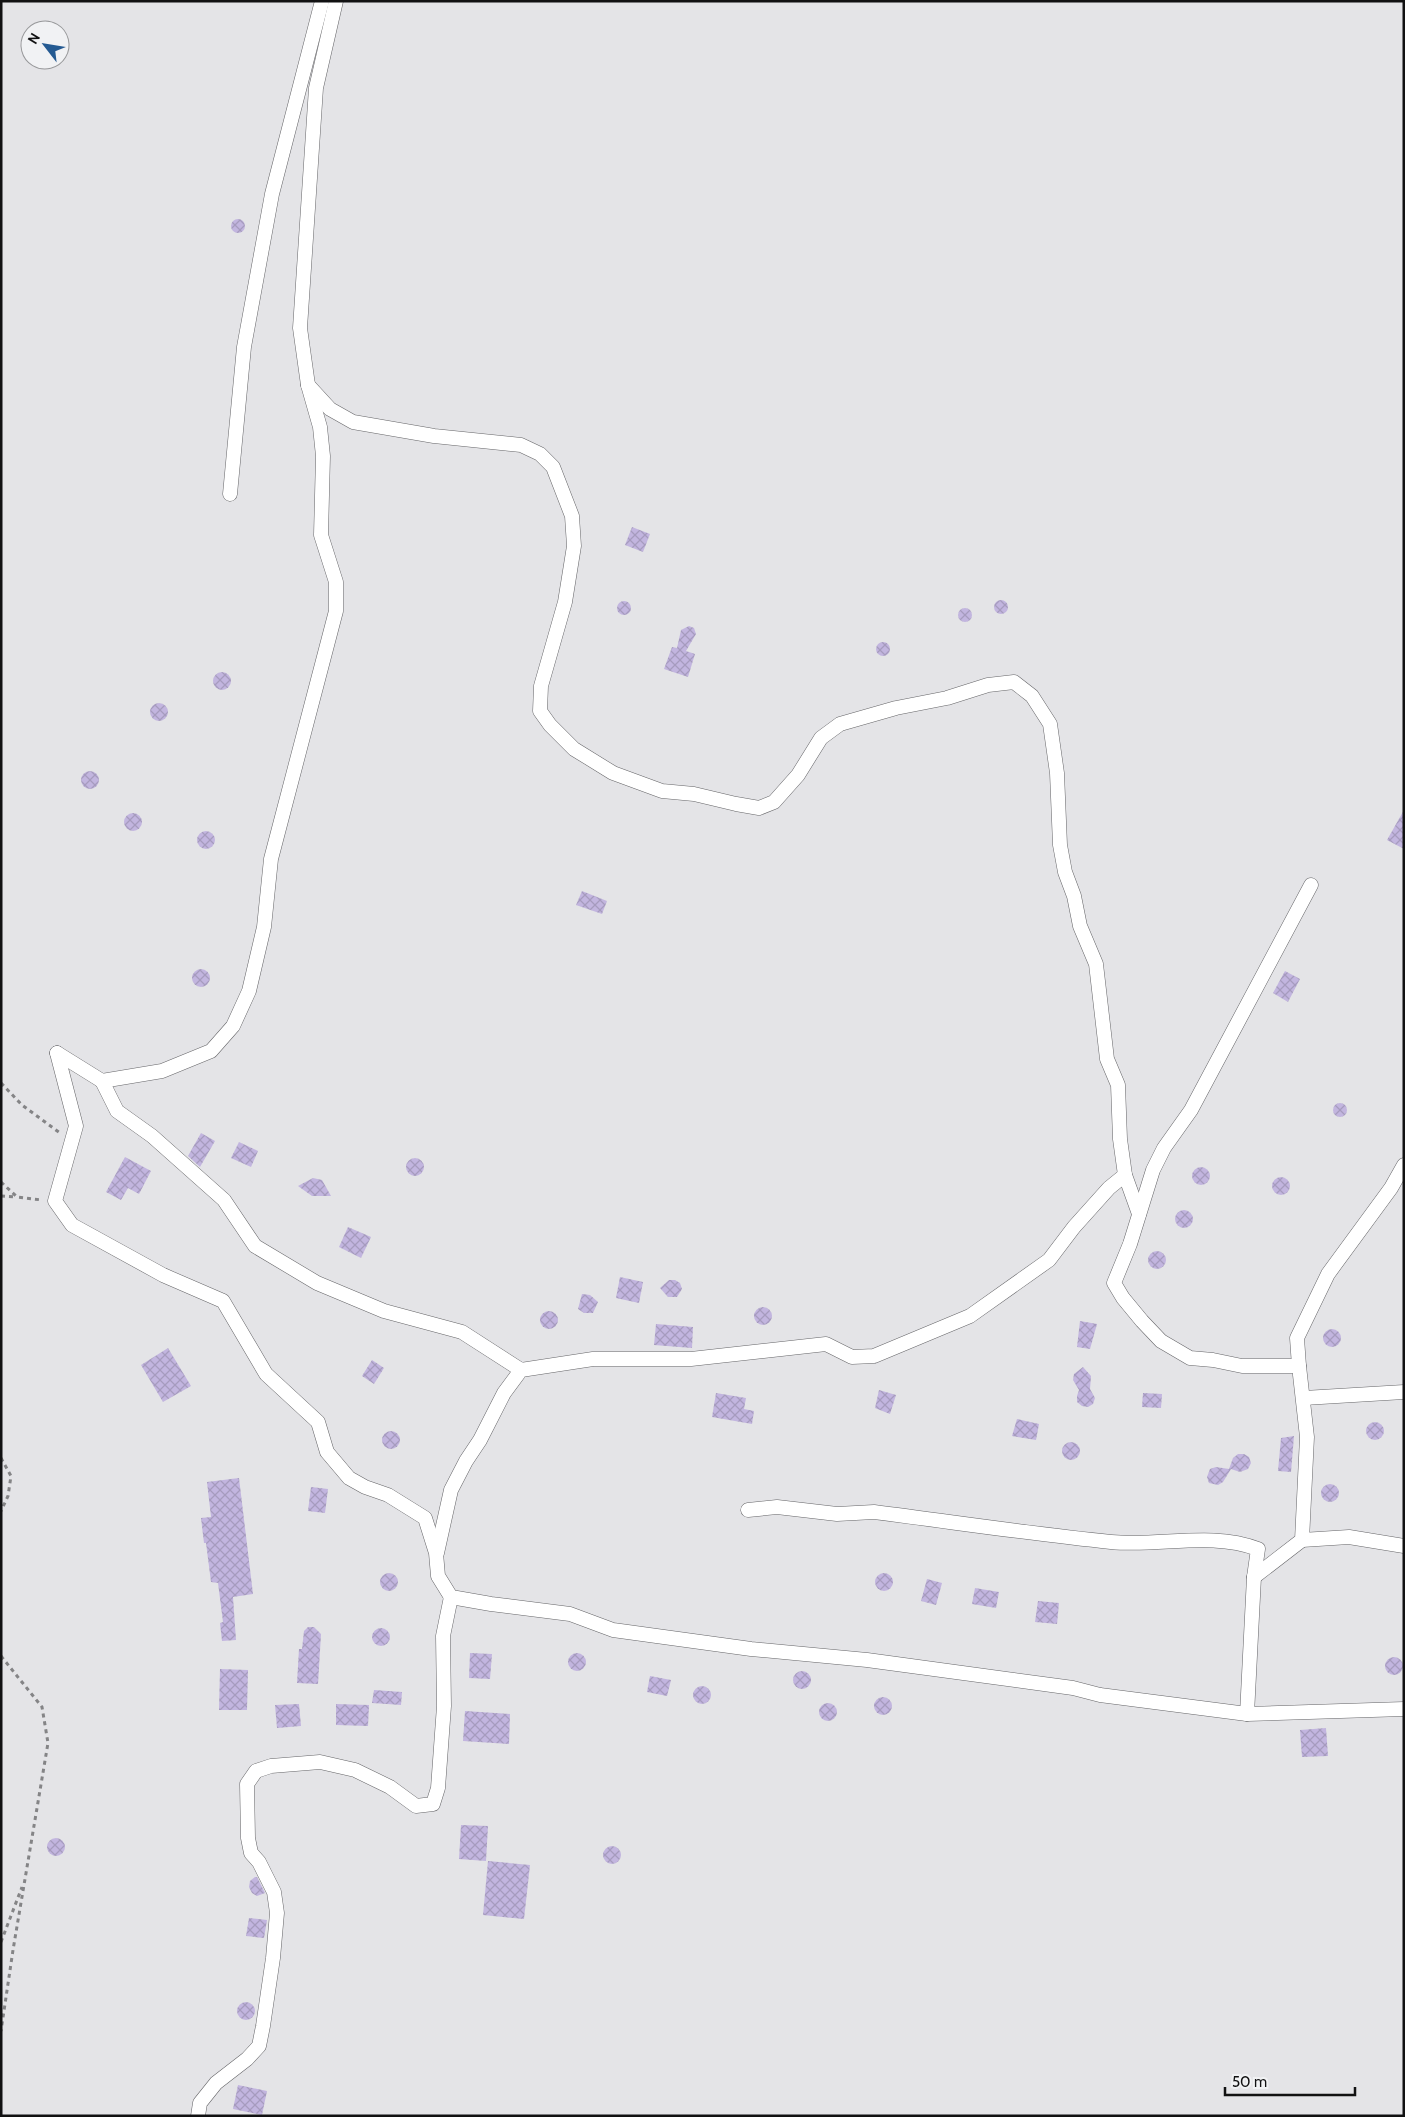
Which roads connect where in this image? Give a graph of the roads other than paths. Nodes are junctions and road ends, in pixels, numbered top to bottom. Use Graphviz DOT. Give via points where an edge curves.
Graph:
graph roads {
  1 [pos="322,1"];
  2 [pos="336,1"];
  3 [pos="308,385"];
  4 [pos="230,494"];
  5 [pos="1311,885"];
  6 [pos="102,1081"];
  7 [pos="1404,1164"];
  8 [pos="1125,1175"];
  9 [pos="1139,1214"];
  10 [pos="1299,1366"];
  11 [pos="521,1370"];
  12 [pos="1404,1392"];
  13 [pos="1304,1398"];
  14 [pos="748,1510"];
  15 [pos="1302,1540"];
  16 [pos="1404,1546"];
  17 [pos="436,1556"];
  18 [pos="1254,1577"];
  19 [pos="452,1597"];
  20 [pos="1404,1709"];
  21 [pos="1248,1714"];
  22 [pos="198,2116"];
  1 -- 4 [label="street" via="272,194 244,347"];
  2 -- 3 [label="street" via="316,88 302,280 300,328"];
  3 -- 6 [label="street" via="320,427 323,456 321,535 336,582 336,612 271,859 264,927 249,991 233,1026 212,1051 162,1071"];
  3 -- 8 [label="street" via="330,410 353,422 521,446 540,454 553,466 572,516 574,546 565,602 541,686 540,711 574,748 613,773 662,791 694,794 759,808 774,802 798,775 821,738 840,724 988,685 1014,682 1032,696 1050,724 1057,773 1060,845 1080,926 1096,964 1107,1059 1118,1085"];
  5 -- 9 [label="street" via="1191,1110 1164,1148"];
  6 -- 11 [label="street" via="117,1111 152,1136 224,1200 256,1246 325,1286 384,1310 462,1332"];
  6 -- 17 [label="street" via="57,1053 76,1126 55,1201 72,1226 163,1275 224,1301 266,1374 318,1422 327,1452 349,1478 388,1495 425,1518"];
  7 -- 10 [label="street" via="1391,1188 1328,1274 1298,1338"];
  8 -- 9 [label="street"];
  8 -- 11 [label="street" via="1074,1226 1049,1260 970,1316 874,1356 852,1357 826,1344 691,1358 593,1359"];
  9 -- 10 [label="street" via="1114,1283 1122,1298 1161,1341 1190,1358 1242,1366"];
  10 -- 13 [label="street"];
  11 -- 17 [label="street" via="504,1393 451,1490"];
  12 -- 13 [label="street"];
  13 -- 15 [label="street" via="1307,1437"];
  14 -- 18 [label="street" via="778,1506 837,1514 874,1512 1114,1542 1205,1540 1244,1544 1258,1549"];
  15 -- 16 [label="street" via="1349,1537"];
  15 -- 18 [label="street"];
  17 -- 19 [label="street" via="438,1576"];
  18 -- 21 [label="street"];
  19 -- 21 [label="street" via="570,1614 613,1630 752,1649 877,1661"];
  19 -- 22 [label="street" via="443,1636 443,1715 438,1788 433,1804 416,1806 390,1787 355,1770 320,1762 271,1766 256,1771 247,1784 251,1853 274,1892 277,1913 263,2026 259,2046 216,2083 200,2103"];
  20 -- 21 [label="street"];
}
